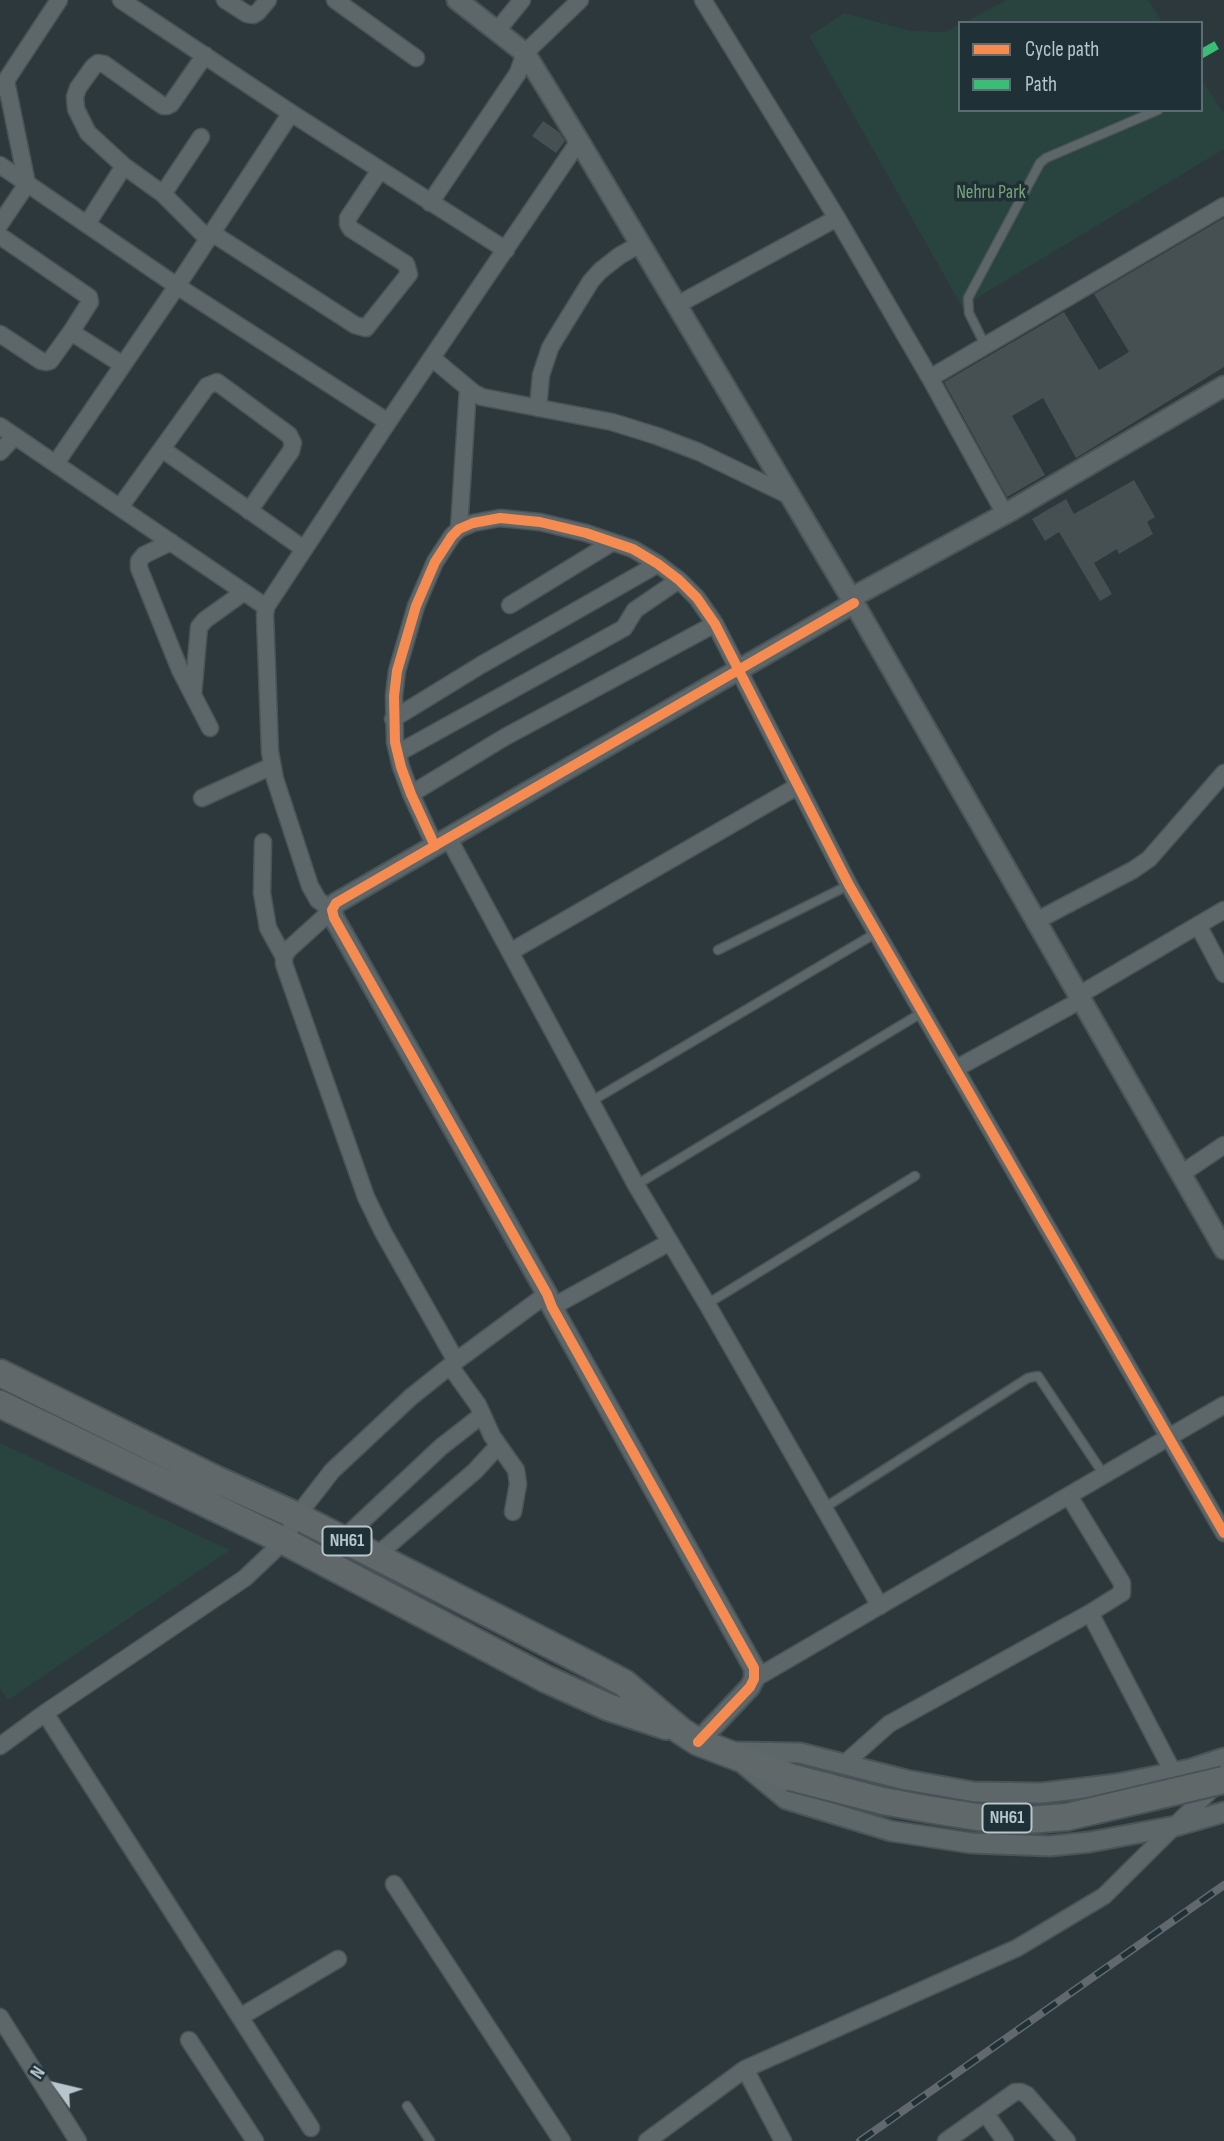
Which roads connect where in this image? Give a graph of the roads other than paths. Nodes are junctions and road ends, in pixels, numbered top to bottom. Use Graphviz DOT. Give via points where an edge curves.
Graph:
graph roads {
  1 [pos="59,0"];
  2 [pos="121,0"];
  3 [pos="225,0"];
  4 [pos="268,0"];
  5 [pos="335,0"];
  6 [pos="457,0"];
  7 [pos="522,0"];
  8 [pos="580,0"];
  9 [pos="703,0"];
  10 [pos="496,32"];
  11 [pos="525,53"];
  12 [pos="205,55"];
  13 [pos="416,58"];
  14 [pos="3,86"];
  15 [pos="1153,112"];
  16 [pos="291,113"];
  17 [pos="201,137"];
  18 [pos="579,141"];
  19 [pos="0,165"];
  20 [pos="124,166"];
  21 [pos="380,170"];
  22 [pos="27,184"];
  23 [pos="163,194"];
  24 [pos="430,203"];
  25 [pos="1224,206"];
  26 [pos="837,218"];
  27 [pos="0,224"];
  28 [pos="87,224"];
  29 [pos="0,236"];
  30 [pos="210,236"];
  31 [pos="640,244"];
  32 [pos="506,250"];
  33 [pos="177,286"];
  34 [pos="677,306"];
  35 [pos="71,332"];
  36 [pos="0,334"];
  37 [pos="985,345"];
  38 [pos="432,358"];
  39 [pos="123,365"];
  40 [pos="930,378"];
  41 [pos="1224,386"];
  42 [pos="468,388"];
  43 [pos="538,408"];
  44 [pos="388,422"];
  45 [pos="0,426"];
  46 [pos="15,436"];
  47 [pos="162,449"];
  48 [pos="0,452"];
  49 [pos="56,463"];
  50 [pos="790,496"];
  51 [pos="120,507"];
  52 [pos="249,511"];
  53 [pos="1005,514"];
  54 [pos="459,529"];
  55 [pos="171,542"];
  56 [pos="613,542"];
  57 [pos="304,550"];
  58 [pos="658,564"];
  59 [pos="679,580"];
  60 [pos="244,592"];
  61 [pos="853,601"];
  62 [pos="510,605"];
  63 [pos="266,607"];
  64 [pos="715,624"];
  65 [pos="738,670"];
  66 [pos="193,695"];
  67 [pos="394,719"];
  68 [pos="210,728"];
  69 [pos="398,753"];
  70 [pos="272,766"];
  71 [pos="1224,772"];
  72 [pos="798,786"];
  73 [pos="411,794"];
  74 [pos="202,798"];
  75 [pos="263,842"];
  76 [pos="442,843"];
  77 [pos="849,885"];
  78 [pos="332,910"];
  79 [pos="1224,910"];
  80 [pos="1036,920"];
  81 [pos="1198,925"];
  82 [pos="876,933"];
  83 [pos="718,950"];
  84 [pos="510,952"];
  85 [pos="284,957"];
  86 [pos="1224,974"];
  87 [pos="1080,998"];
  88 [pos="922,1012"];
  89 [pos="955,1069"];
  90 [pos="590,1102"];
  91 [pos="1224,1145"];
  92 [pos="1181,1174"];
  93 [pos="915,1176"];
  94 [pos="636,1185"];
  95 [pos="670,1242"];
  96 [pos="1224,1249"];
  97 [pos="550,1301"];
  98 [pos="707,1304"];
  99 [pos="453,1364"];
  100 [pos="0,1373"];
  101 [pos="0,1404"];
  102 [pos="1224,1405"];
  103 [pos="482,1415"];
  104 [pos="1168,1438"];
  105 [pos="498,1446"];
  106 [pos="1104,1475"];
  107 [pos="1069,1496"];
  108 [pos="824,1508"];
  109 [pos="513,1512"];
  110 [pos="297,1516"];
  111 [pos="1224,1533"];
  112 [pos="343,1539"];
  113 [pos="284,1541"];
  114 [pos="376,1556"];
  115 [pos="880,1606"];
  116 [pos="1090,1613"];
  117 [pos="754,1679"];
  118 [pos="45,1713"];
  119 [pos="690,1737"];
  120 [pos="0,1746"];
  121 [pos="729,1752"];
  122 [pos="1224,1758"];
  123 [pos="843,1765"];
  124 [pos="1173,1772"];
  125 [pos="1224,1779"];
  126 [pos="1224,1812"];
  127 [pos="1175,1826"];
  128 [pos="394,1884"];
  129 [pos="338,1959"];
  130 [pos="0,2017"];
  131 [pos="240,2017"];
  132 [pos="189,2040"];
  133 [pos="745,2069"];
  134 [pos="407,2106"];
  135 [pos="986,2114"];
  136 [pos="311,2127"];
  137 [pos="78,2141"];
  138 [pos="255,2141"];
  139 [pos="430,2141"];
  140 [pos="562,2141"];
  141 [pos="647,2141"];
  142 [pos="783,2141"];
  143 [pos="946,2141"];
  144 [pos="1005,2141"];
  145 [pos="1067,2141"];
  1 -- 14 [label="street"];
  2 -- 12 [label="street"];
  3 -- 4 [label="street" via="253,15"];
  5 -- 13 [label="street"];
  6 -- 10 [label="street"];
  7 -- 10 [label="street"];
  8 -- 11 [label="street"];
  9 -- 26 [label="street"];
  10 -- 11 [label="street"];
  11 -- 18 [label="street"];
  11 -- 24 [label="street" via="518,74"];
  12 -- 16 [label="street"];
  12 -- 20 [label="street" via="167,106 104,64 93,67 78,88 76,108 88,132"];
  14 -- 22 [label="street"];
  15 -- 37 [label="lane" via="1046,158 1036,169 968,298 969,313"];
  16 -- 21 [label="street"];
  16 -- 30 [label="street"];
  17 -- 23 [label="street"];
  18 -- 31 [label="street"];
  18 -- 32 [label="street"];
  19 -- 22 [label="street"];
  20 -- 23 [label="street"];
  20 -- 28 [label="street"];
  21 -- 24 [label="street"];
  21 -- 30 [label="street" via="348,224 406,264 409,274 366,328"];
  22 -- 27 [label="street"];
  22 -- 28 [label="street"];
  23 -- 30 [label="street"];
  24 -- 32 [label="street"];
  25 -- 37 [label="street"];
  26 -- 34 [label="street"];
  26 -- 40 [label="street"];
  28 -- 33 [label="street"];
  29 -- 35 [label="street" via="89,297"];
  30 -- 33 [label="street"];
  31 -- 34 [label="street"];
  31 -- 43 [label="street" via="591,281 548,355"];
  32 -- 38 [label="street"];
  33 -- 39 [label="street"];
  33 -- 44 [label="street"];
  34 -- 50 [label="street"];
  35 -- 36 [label="street" via="46,362"];
  35 -- 39 [label="street"];
  37 -- 40 [label="street"];
  38 -- 42 [label="street"];
  38 -- 44 [label="street"];
  39 -- 49 [label="street"];
  40 -- 53 [label="street"];
  41 -- 53 [label="street"];
  42 -- 43 [label="street" via="491,400"];
  42 -- 54 [label="street"];
  43 -- 50 [label="street" via="657,436"];
  44 -- 57 [label="street"];
  45 -- 46 [label="street"];
  46 -- 48 [label="street"];
  46 -- 49 [label="street"];
  47 -- 51 [label="street"];
  47 -- 52 [label="street"];
  47 -- 52 [label="street" via="207,386 225,387 289,435 293,443"];
  49 -- 51 [label="street"];
  50 -- 61 [label="street"];
  51 -- 55 [label="street"];
  52 -- 57 [label="street"];
  53 -- 61 [label="street"];
  54 -- 56 [label="street" via="500,518 540,522"];
  54 -- 67 [label="street" via="435,562 416,606 397,671"];
  55 -- 60 [label="street"];
  55 -- 66 [label="street" via="144,555 139,568"];
  56 -- 58 [label="street"];
  56 -- 62 [label="street"];
  57 -- 63 [label="street"];
  58 -- 59 [label="street"];
  58 -- 67 [label="street"];
  59 -- 64 [label="street"];
  59 -- 69 [label="street" via="635,610 624,628"];
  60 -- 63 [label="street"];
  60 -- 66 [label="street" via="199,628"];
  61 -- 65 [label="street"];
  61 -- 80 [label="street"];
  63 -- 70 [label="street"];
  64 -- 65 [label="street"];
  64 -- 73 [label="street" via="505,737"];
  65 -- 72 [label="street"];
  65 -- 76 [label="street"];
  66 -- 68 [label="street"];
  67 -- 69 [label="street"];
  69 -- 73 [label="street"];
  70 -- 74 [label="street"];
  70 -- 78 [label="street" via="310,886 318,900"];
  71 -- 80 [label="street" via="1149,859"];
  72 -- 77 [label="street"];
  72 -- 84 [label="street"];
  73 -- 76 [label="street"];
  75 -- 85 [label="street" via="262,893 268,928"];
  76 -- 78 [label="street" via="336,903"];
  76 -- 84 [label="street"];
  77 -- 82 [label="street"];
  77 -- 83 [label="lane"];
  78 -- 85 [label="street"];
  78 -- 97 [label="street"];
  79 -- 81 [label="street"];
  80 -- 87 [label="street"];
  81 -- 86 [label="street"];
  81 -- 87 [label="street"];
  82 -- 88 [label="street"];
  82 -- 90 [label="lane"];
  84 -- 90 [label="street"];
  85 -- 99 [label="street" via="366,1197"];
  87 -- 89 [label="street"];
  87 -- 92 [label="street"];
  88 -- 89 [label="street"];
  88 -- 94 [label="lane"];
  89 -- 104 [label="street"];
  90 -- 94 [label="street"];
  91 -- 92 [label="street"];
  92 -- 96 [label="street"];
  93 -- 98 [label="lane"];
  94 -- 95 [label="street"];
  95 -- 97 [label="street"];
  95 -- 98 [label="street"];
  97 -- 99 [label="street"];
  97 -- 117 [label="street" via="754,1668"];
  98 -- 108 [label="street"];
  99 -- 103 [label="street"];
  99 -- 110 [label="street" via="332,1471"];
  100 -- 110 [label="highway, NH61"];
  101 -- 113 [label="highway, NH61"];
  102 -- 104 [label="street"];
  103 -- 105 [label="street"];
  103 -- 112 [label="street"];
  104 -- 106 [label="street"];
  104 -- 111 [label="street"];
  105 -- 109 [label="street" via="518,1475"];
  105 -- 114 [label="street"];
  106 -- 107 [label="street"];
  106 -- 108 [label="lane" via="1038,1376 1028,1378"];
  107 -- 115 [label="street"];
  107 -- 116 [label="street" via="1123,1586 1120,1595"];
  108 -- 115 [label="street"];
  110 -- 112 [label="highway, NH61"];
  110 -- 113 [label="street"];
  112 -- 114 [label="highway, NH61"];
  113 -- 118 [label="street" via="245,1578"];
  113 -- 119 [label="highway, NH61" via="546,1679"];
  114 -- 119 [label="highway, NH61" via="624,1683"];
  115 -- 117 [label="street"];
  116 -- 123 [label="street" via="889,1724"];
  116 -- 124 [label="street"];
  117 -- 119 [label="street"];
  118 -- 120 [label="street"];
  118 -- 131 [label="street"];
  119 -- 121 [label="highway, NH61"];
  121 -- 123 [label="street" via="800,1753"];
  121 -- 125 [label="highway, NH61, bridge" via="790,1777 883,1801 977,1817 1027,1820 1078,1815"];
  121 -- 127 [label="street" via="786,1799 891,1831 936,1839 1050,1846"];
  122 -- 124 [label="street"];
  123 -- 124 [label="street" via="974,1792 1042,1793"];
  125 -- 127 [label="street"];
  126 -- 127 [label="street"];
  127 -- 133 [label="street" via="1104,1896 1017,1948"];
  128 -- 140 [label="street"];
  129 -- 131 [label="street"];
  130 -- 137 [label="street"];
  131 -- 136 [label="street"];
  132 -- 138 [label="street"];
  133 -- 141 [label="street"];
  133 -- 142 [label="street"];
  134 -- 139 [label="lane"];
  135 -- 143 [label="street"];
  135 -- 144 [label="street"];
  135 -- 145 [label="street" via="1021,2092"];
}
